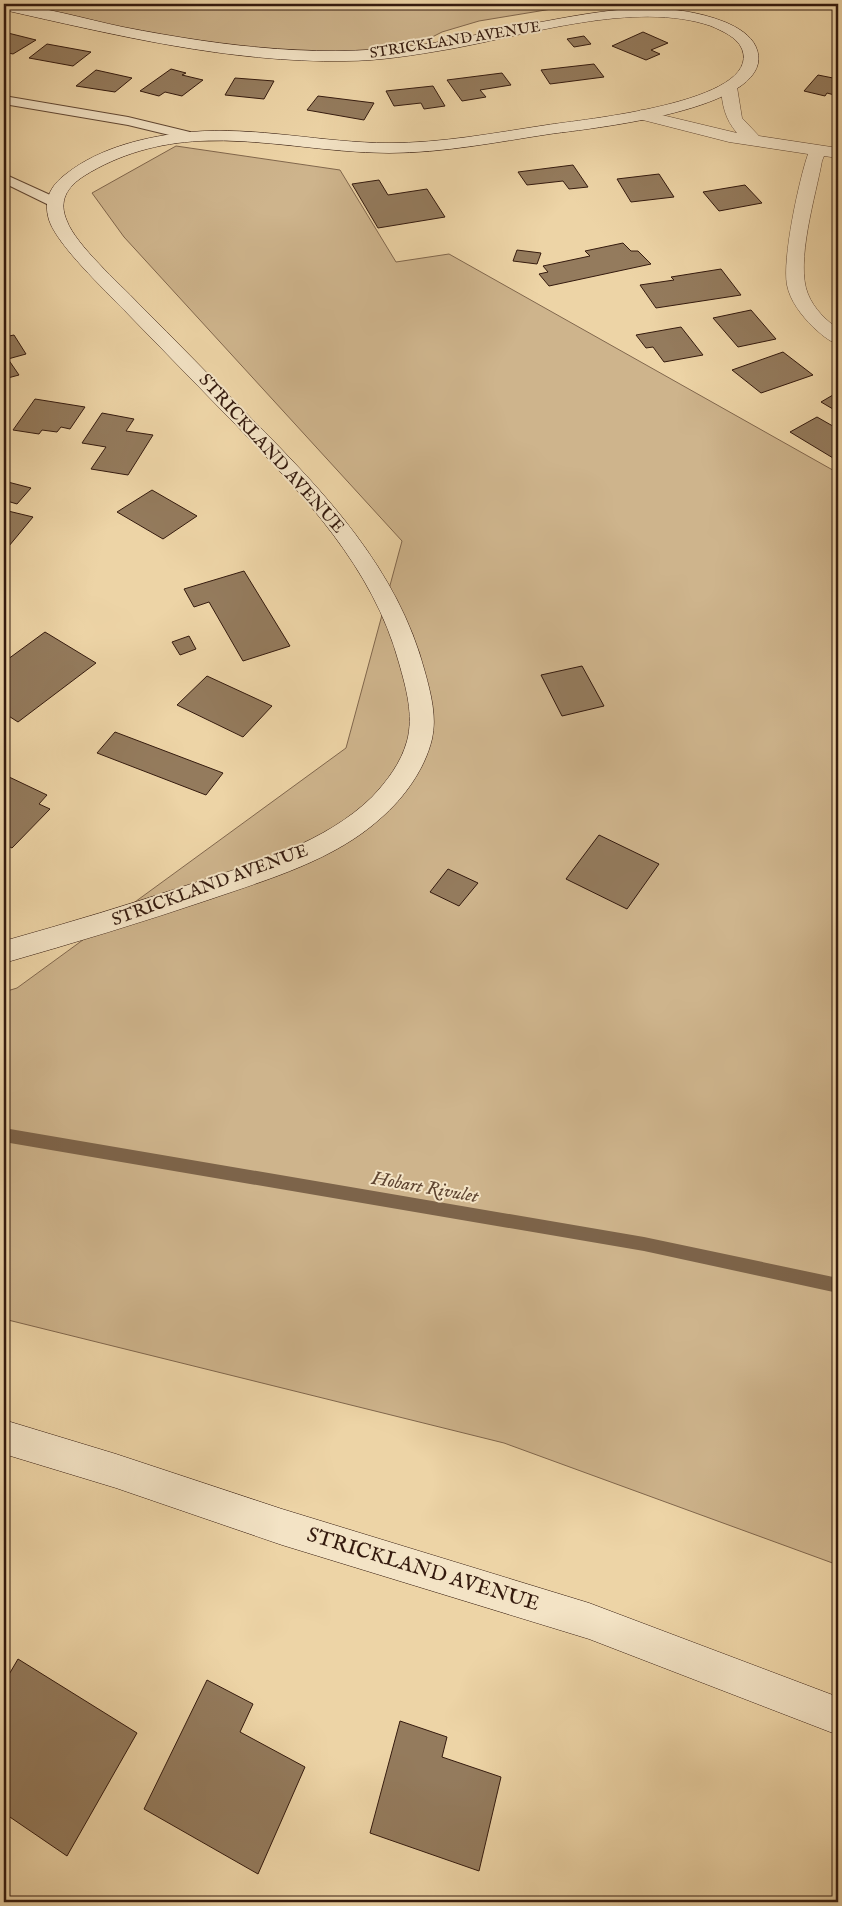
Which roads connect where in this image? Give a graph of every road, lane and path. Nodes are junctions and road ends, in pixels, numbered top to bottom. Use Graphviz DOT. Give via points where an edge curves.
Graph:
graph roads {
  1 [pos="4,6"];
  2 [pos="729,87"];
  3 [pos="4,100"];
  4 [pos="641,115"];
  5 [pos="186,135"];
  6 [pos="754,142"];
  7 [pos="818,150"];
  8 [pos="838,153"];
  9 [pos="4,178"];
  10 [pos="54,202"];
  11 [pos="838,338"];
  12 [pos="4,952"];
  13 [pos="4,1437"];
  14 [pos="838,1716"];
  1 -- 2 [label="street, STRICKLAND AVENUE" via="141,35 258,51 346,57 470,40 618,12 670,11 710,20 733,32 750,49 747,72"];
  2 -- 4 [label="street, STRICKLAND AVENUE" via="684,104"];
  2 -- 6 [label="street" via="733,118 740,130"];
  3 -- 5 [label="lane, STRICKLAND AVENUE" via="128,121"];
  4 -- 5 [label="street, STRICKLAND AVENUE" via="402,148 343,147 247,136"];
  4 -- 6 [label="street"];
  5 -- 10 [label="street, STRICKLAND AVENUE" via="135,147 93,164 66,181 56,193"];
  6 -- 7 [label="street"];
  7 -- 8 [label="street"];
  7 -- 11 [label="street" via="795,268 796,286 805,307 820,325"];
  9 -- 10 [label="lane"];
  10 -- 12 [label="street, STRICKLAND AVENUE" via="53,212 61,229 292,471 359,553 380,585 403,632 412,660 422,723 416,752 384,799 360,822 323,845 237,880 129,916"];
  13 -- 14 [label="street, STRICKLAND AVENUE" via="589,1622"];
}
